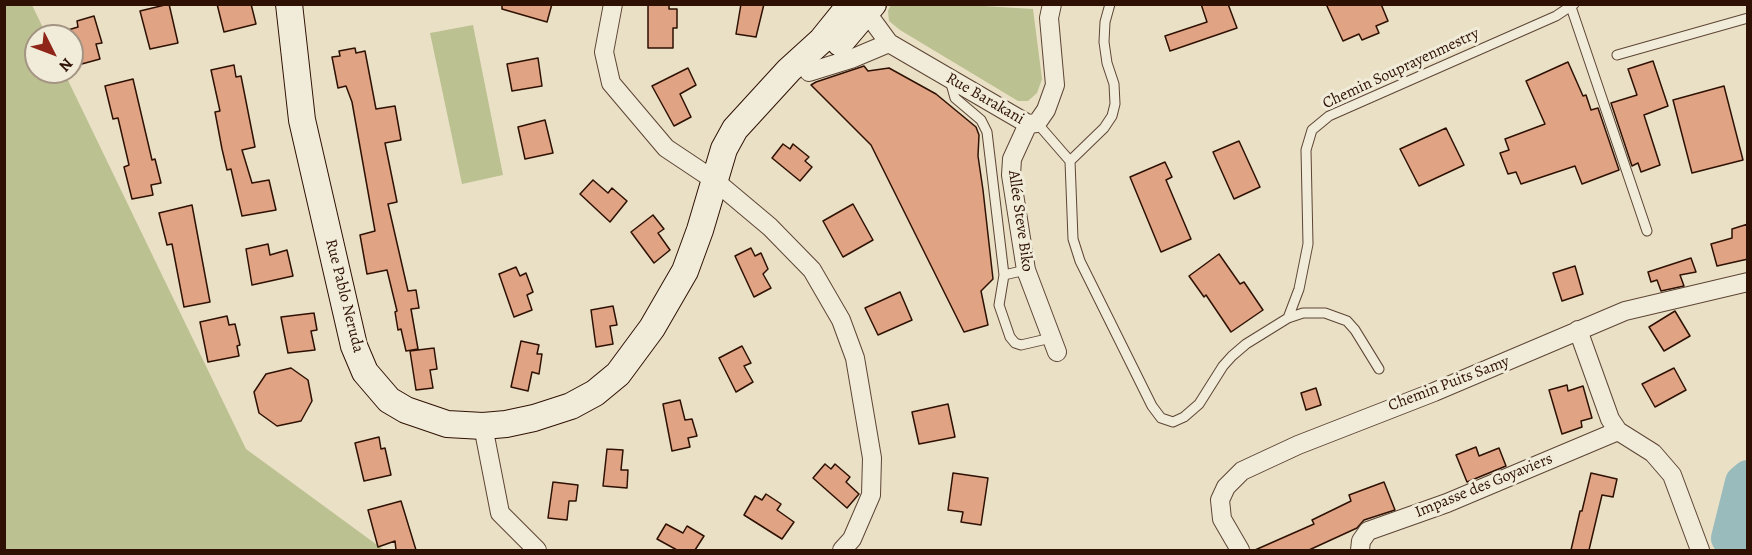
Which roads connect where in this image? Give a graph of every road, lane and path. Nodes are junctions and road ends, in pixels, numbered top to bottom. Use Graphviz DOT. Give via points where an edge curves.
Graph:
graph roads {
  1 [pos="289,4"];
  2 [pos="613,4"];
  3 [pos="1052,4"];
  4 [pos="1110,4"];
  5 [pos="1573,6"];
  6 [pos="864,7"];
  7 [pos="1748,18"];
  8 [pos="889,43"];
  9 [pos="1617,55"];
  10 [pos="809,72"];
  11 [pos="950,80"];
  12 [pos="774,88"];
  13 [pos="1033,124"];
  14 [pos="1067,157"];
  15 [pos="714,180"];
  16 [pos="1647,231"];
  17 [pos="1026,270"];
  18 [pos="1004,275"];
  19 [pos="1748,282"];
  20 [pos="1288,318"];
  21 [pos="1578,330"];
  22 [pos="1054,345"];
  23 [pos="1379,369"];
  24 [pos="483,426"];
  25 [pos="1618,431"];
  26 [pos="537,550"];
  27 [pos="842,550"];
  28 [pos="1240,550"];
  29 [pos="1360,550"];
  30 [pos="1701,550"];
  1 -- 24 [label="main road, Rue Pablo Neruda" via="302,120 354,346 365,372 389,400 406,410 447,424"];
  2 -- 15 [label="street" via="603,52 611,84 666,148"];
  3 -- 13 [label="street, Rue Barakani" via="1049,18 1055,85 1052,98"];
  4 -- 14 [label="lane" via="1104,42 1113,84 1112,116 1104,128"];
  5 -- 16 [label="lane"];
  5 -- 20 [label="lane, Chemin Souprayenmestry" via="1329,116 1312,130 1306,150 1308,244"];
  6 -- 8 [label="street, Rue Barakani"];
  6 -- 10 [label="main road, Rue Pablo Neruda" via="849,34"];
  6 -- 12 [label="main road, Rue Pablo Neruda" via="822,40"];
  7 -- 9 [label="lane"];
  8 -- 10 [label="street"];
  8 -- 11 [label="street, Rue Barakani"];
  10 -- 12 [label="main road, Rue Pablo Neruda"];
  11 -- 13 [label="street, Rue Barakani"];
  11 -- 18 [label="lane" via="955,98 981,120 987,132"];
  12 -- 15 [label="main road, Rue Pablo Neruda" via="735,129"];
  13 -- 14 [label="lane"];
  13 -- 17 [label="street, Allée Steve Biko" via="1012,159 1011,175"];
  14 -- 20 [label="lane" via="1073,238 1080,261 1161,418 1173,422 1185,417 1199,404 1232,356"];
  15 -- 24 [label="main road, Rue Pablo Neruda" via="685,271 652,328 618,374 571,406 534,418"];
  15 -- 27 [label="street" via="770,227 812,270 841,320 855,358 872,459 871,495 852,539"];
  17 -- 18 [label="lane"];
  17 -- 22 [label="street, Allée Steve Biko"];
  18 -- 22 [label="lane" via="999,305 1010,337 1021,345"];
  19 -- 21 [label="street, Chemin Puits Samy" via="1624,311"];
  20 -- 23 [label="lane" via="1325,313 1347,321"];
  21 -- 25 [label="street" via="1610,419"];
  21 -- 28 [label="street, Chemin Puits Samy" via="1242,471 1226,487 1220,500 1222,519"];
  24 -- 26 [label="street" via="501,513"];
  25 -- 29 [label="street, Impasse des Goyaviers" via="1447,503 1368,531"];
  25 -- 30 [label="street" via="1653,453 1672,475"];
}
